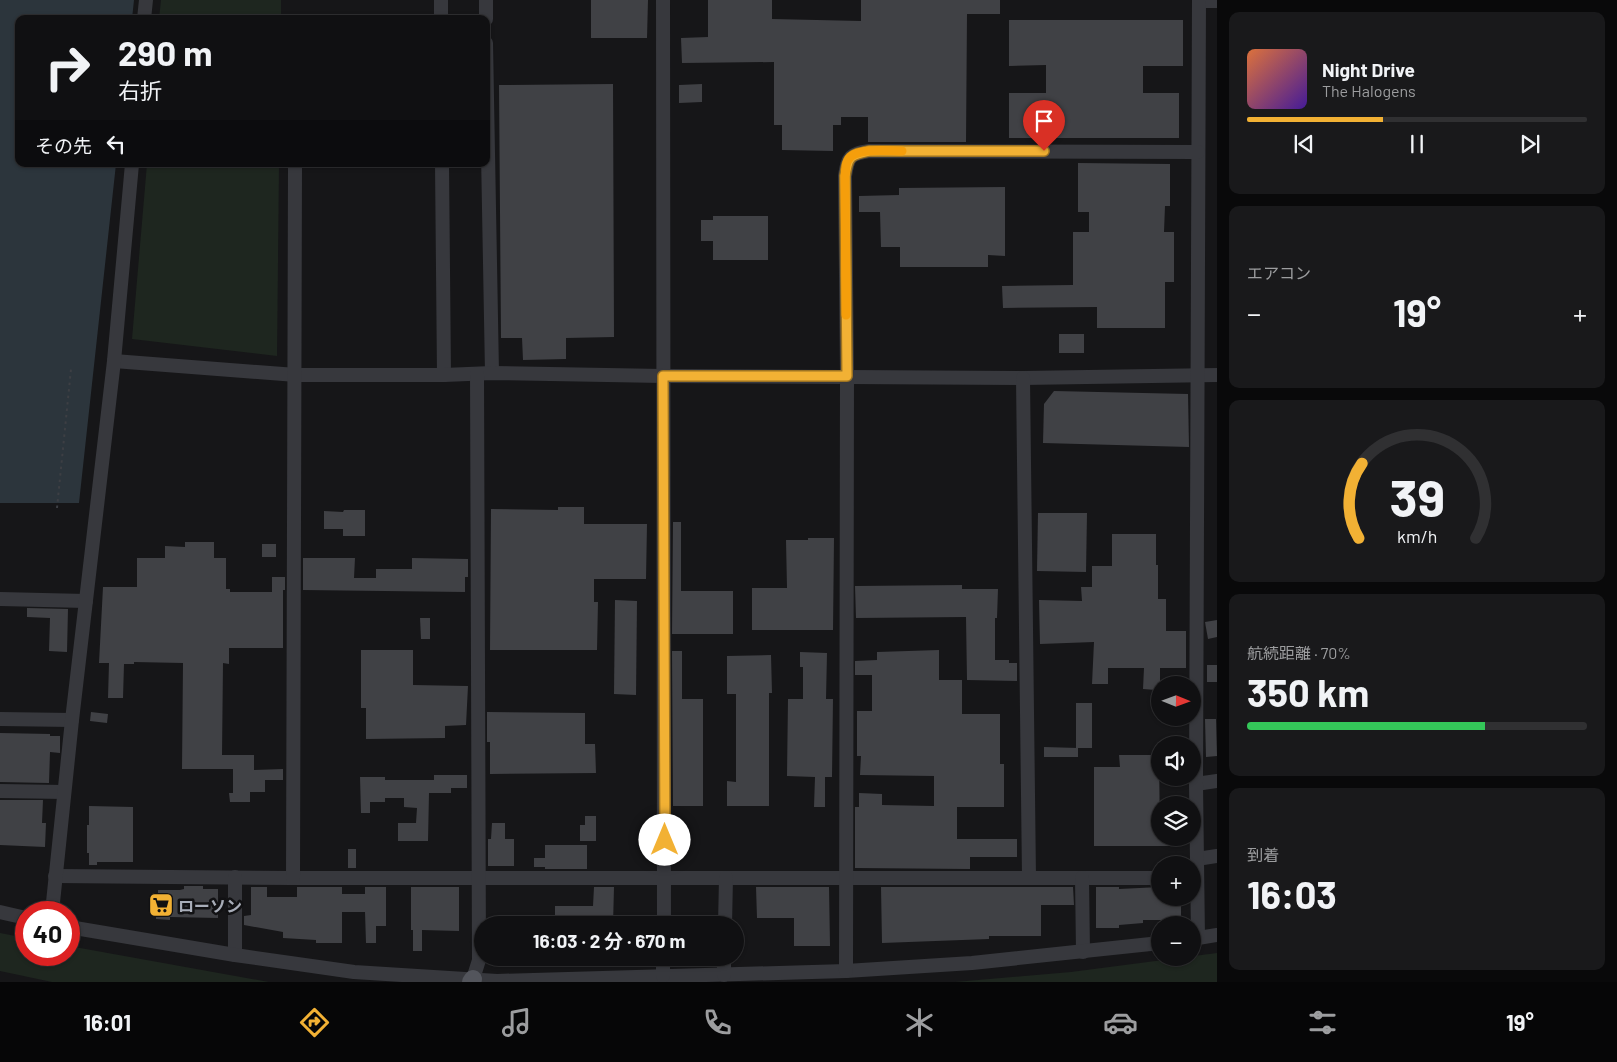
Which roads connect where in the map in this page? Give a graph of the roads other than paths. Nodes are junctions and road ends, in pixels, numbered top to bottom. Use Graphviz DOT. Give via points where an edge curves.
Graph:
graph roads {
  1 [pos="146,0"];
  2 [pos="441,0"];
  3 [pos="486,0"];
  4 [pos="663,0"];
  5 [pos="1199,1"];
  6 [pos="1217,1"];
  7 [pos="144,15"];
  8 [pos="441,15"];
  9 [pos="486,15"];
  10 [pos="1198,152"];
  11 [pos="132,167"];
  12 [pos="442,167"];
  13 [pos="488,167"];
  14 [pos="296,168"];
  15 [pos="114,361"];
  16 [pos="492,373"];
  17 [pos="477,374"];
  18 [pos="296,375"];
  19 [pos="444,375"];
  20 [pos="1217,375"];
  21 [pos="663,376"];
  22 [pos="847,376"];
  23 [pos="1197,376"];
  24 [pos="1023,378"];
  25 [pos="0,599"];
  26 [pos="86,601"];
  27 [pos="0,719"];
  28 [pos="72,720"];
  29 [pos="1196,736"];
  30 [pos="1217,781"];
  31 [pos="1201,783"];
  32 [pos="1196,786"];
  33 [pos="0,791"];
  34 [pos="64,792"];
  35 [pos="1196,856"];
  36 [pos="1217,856"];
  37 [pos="1201,858"];
  38 [pos="55,876"];
  39 [pos="235,878"];
  40 [pos="293,878"];
  41 [pos="478,878"];
  42 [pos="665,878"];
  43 [pos="726,878"];
  44 [pos="847,878"];
  45 [pos="1029,878"];
  46 [pos="1082,878"];
  47 [pos="1151,878"];
  48 [pos="53,901"];
  49 [pos="0,912"];
  50 [pos="15,915"];
  51 [pos="664,916"];
  52 [pos="725,916"];
  53 [pos="80,929"];
  54 [pos="1217,935"];
  55 [pos="1201,937"];
  56 [pos="1151,944"];
  57 [pos="1083,952"];
  58 [pos="235,955"];
  59 [pos="663,966"];
  60 [pos="724,966"];
  61 [pos="846,971"];
  62 [pos="724,975"];
  63 [pos="663,976"];
  64 [pos="472,981"];
  1 -- 7 [label="street"];
  2 -- 8 [label="street"];
  3 -- 9 [label="street"];
  4 -- 21 [label="street"];
  5 -- 6 [label="street"];
  5 -- 10 [label="street"];
  10 -- 22 [label="street" via="869,151 854,154 847,160 845,176"];
  10 -- 23 [label="street"];
  11 -- 15 [label="street"];
  12 -- 19 [label="street"];
  13 -- 16 [label="street"];
  14 -- 18 [label="street"];
  15 -- 18 [label="street"];
  15 -- 26 [label="street"];
  16 -- 17 [label="street"];
  16 -- 21 [label="street"];
  17 -- 19 [label="street"];
  17 -- 41 [label="street"];
  18 -- 19 [label="street"];
  18 -- 40 [label="street"];
  20 -- 23 [label="street"];
  21 -- 22 [label="street"];
  21 -- 42 [label="street"];
  22 -- 24 [label="street"];
  22 -- 44 [label="street"];
  23 -- 24 [label="street"];
  23 -- 29 [label="street"];
  24 -- 45 [label="street"];
  25 -- 26 [label="street"];
  26 -- 28 [label="street"];
  27 -- 28 [label="street"];
  28 -- 34 [label="street"];
  30 -- 31 [label="street"];
  32 -- 35 [label="street"];
  33 -- 34 [label="street"];
  34 -- 38 [label="street"];
  36 -- 37 [label="street"];
  38 -- 39 [label="street"];
  38 -- 48 [label="street"];
  39 -- 40 [label="street"];
  39 -- 58 [label="street"];
  40 -- 41 [label="street"];
  41 -- 42 [label="street"];
  41 -- 64 [label="street" via="478,960"];
  42 -- 43 [label="street"];
  42 -- 51 [label="street"];
  43 -- 44 [label="street"];
  43 -- 52 [label="street"];
  44 -- 45 [label="street"];
  44 -- 61 [label="street"];
  45 -- 46 [label="street"];
  46 -- 47 [label="street"];
  46 -- 57 [label="street"];
  49 -- 50 [label="street"];
  53 -- 58 [label="street"];
  54 -- 55 [label="street"];
  56 -- 57 [label="street"];
  57 -- 61 [label="street"];
  58 -- 64 [label="street" via="354,972"];
  59 -- 63 [label="street"];
  60 -- 62 [label="street"];
  61 -- 62 [label="street"];
  62 -- 63 [label="street"];
  63 -- 64 [label="street"];
}
